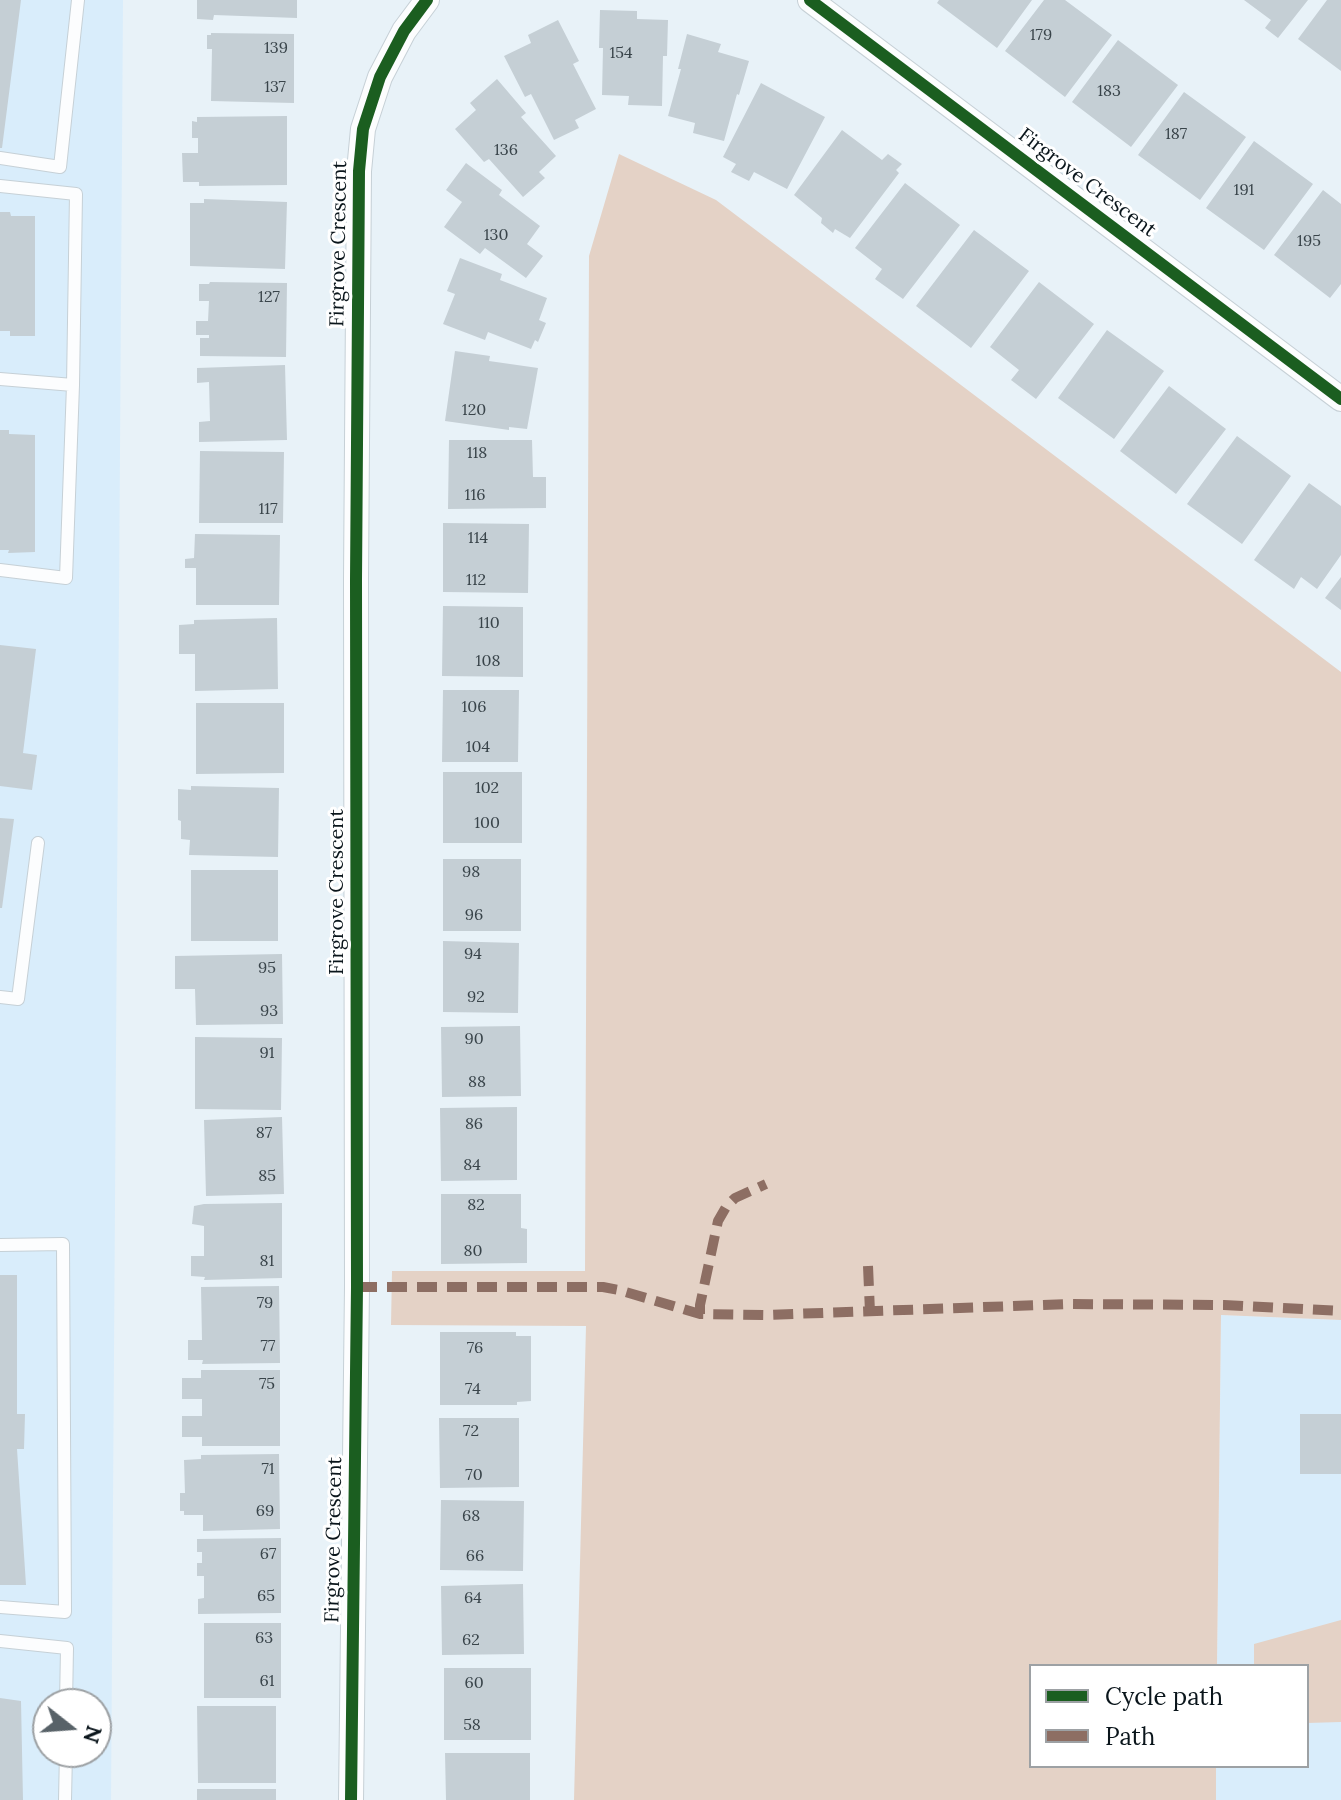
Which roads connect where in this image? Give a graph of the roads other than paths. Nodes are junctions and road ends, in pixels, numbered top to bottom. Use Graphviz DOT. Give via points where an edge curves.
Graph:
graph roads {
  1 [pos="78,0"];
  2 [pos="427,0"];
  3 [pos="810,0"];
  4 [pos="0,158"];
  5 [pos="0,186"];
  6 [pos="0,379"];
  7 [pos="73,385"];
  8 [pos="1341,399"];
  9 [pos="0,570"];
  10 [pos="38,843"];
  11 [pos="0,997"];
  12 [pos="0,1245"];
  13 [pos="0,1607"];
  14 [pos="0,1641"];
  15 [pos="66,1688"];
  16 [pos="66,1768"];
  17 [pos="65,1800"];
  18 [pos="351,1800"];
  1 -- 4 [label="lane" via="60,167"];
  2 -- 18 [label="street, Firgrove Crescent" via="380,77 363,129 359,171"];
  3 -- 8 [label="street, Firgrove Crescent"];
  5 -- 7 [label="lane" via="76,194"];
  6 -- 7 [label="lane"];
  7 -- 9 [label="lane" via="66,578"];
  10 -- 11 [label="lane" via="18,999"];
  12 -- 13 [label="lane" via="63,1244 65,1612"];
  14 -- 15 [label="lane" via="67,1648"];
  16 -- 17 [label="lane"];
}
